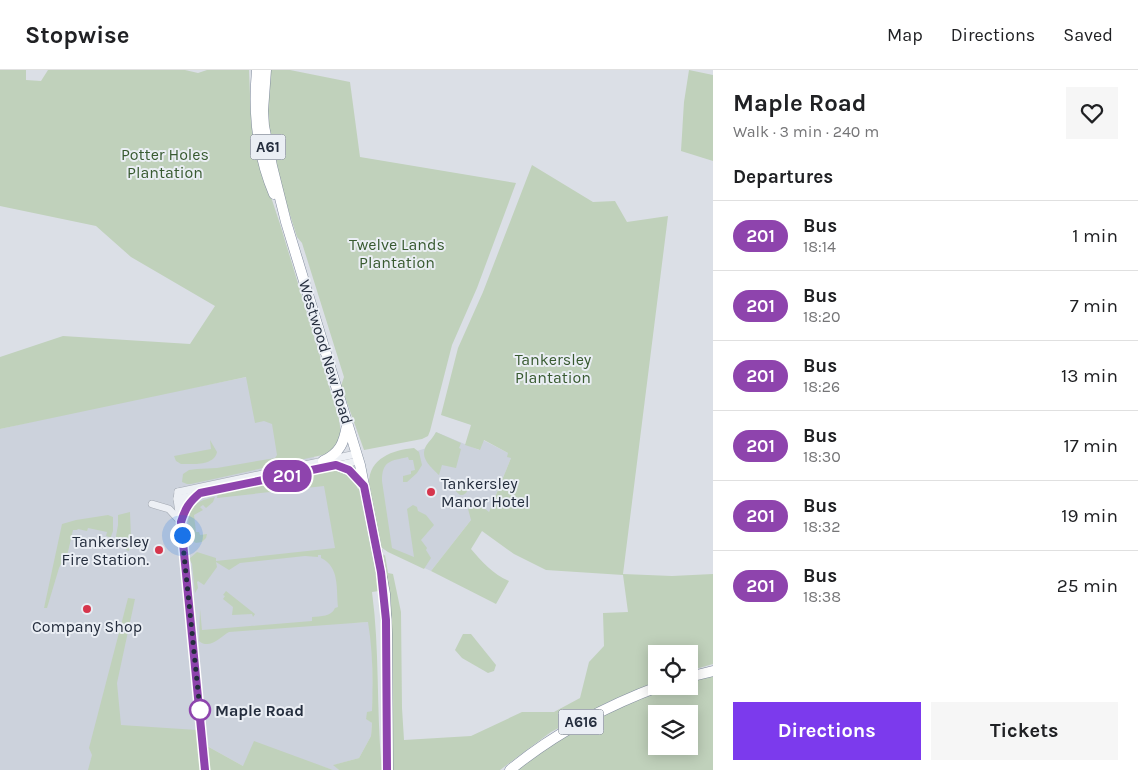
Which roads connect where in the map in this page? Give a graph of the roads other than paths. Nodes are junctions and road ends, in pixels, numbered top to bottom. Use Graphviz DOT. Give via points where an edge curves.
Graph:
graph roads {
  1 [pos="252,70"];
  2 [pos="257,70"];
  3 [pos="266,70"];
  4 [pos="255,102"];
  5 [pos="286,222"];
  6 [pos="347,423"];
  7 [pos="357,457"];
  8 [pos="323,461"];
  9 [pos="336,465"];
  10 [pos="364,484"];
  11 [pos="200,493"];
  12 [pos="179,496"];
  13 [pos="152,504"];
  14 [pos="183,513"];
  15 [pos="181,522"];
  16 [pos="713,670"];
  17 [pos="698,674"];
  18 [pos="648,691"];
  19 [pos="205,770"];
  20 [pos="388,770"];
  21 [pos="510,770"];
  1 -- 4 [label="highway" via="251,90"];
  2 -- 4 [label="highway, Westwood New Road / A61"];
  3 -- 5 [label="highway, Westwood New Road / A61" via="264,126"];
  4 -- 5 [label="highway, Westwood New Road / A61" via="255,123 262,160"];
  5 -- 6 [label="highway, Westwood New Road / A61"];
  6 -- 7 [label="highway, Westwood New Road / A61"];
  6 -- 8 [label="highway" via="339,450"];
  7 -- 8 [label="street"];
  7 -- 9 [label="street"];
  7 -- 10 [label="highway, Westwood New Road / A61"];
  8 -- 12 [label="street"];
  9 -- 10 [label="highway" via="349,470"];
  9 -- 11 [label="street"];
  10 -- 20 [label="highway, Westwood New Road / A61" via="385,594"];
  11 -- 12 [label="street"];
  11 -- 14 [label="street"];
  12 -- 14 [label="street"];
  12 -- 15 [label="street"];
  13 -- 15 [label="street" via="169,509"];
  14 -- 15 [label="street"];
  15 -- 19 [label="street"];
  16 -- 17 [label="highway"];
  18 -- 21 [label="highway, A616" via="607,708 558,736"];
}
